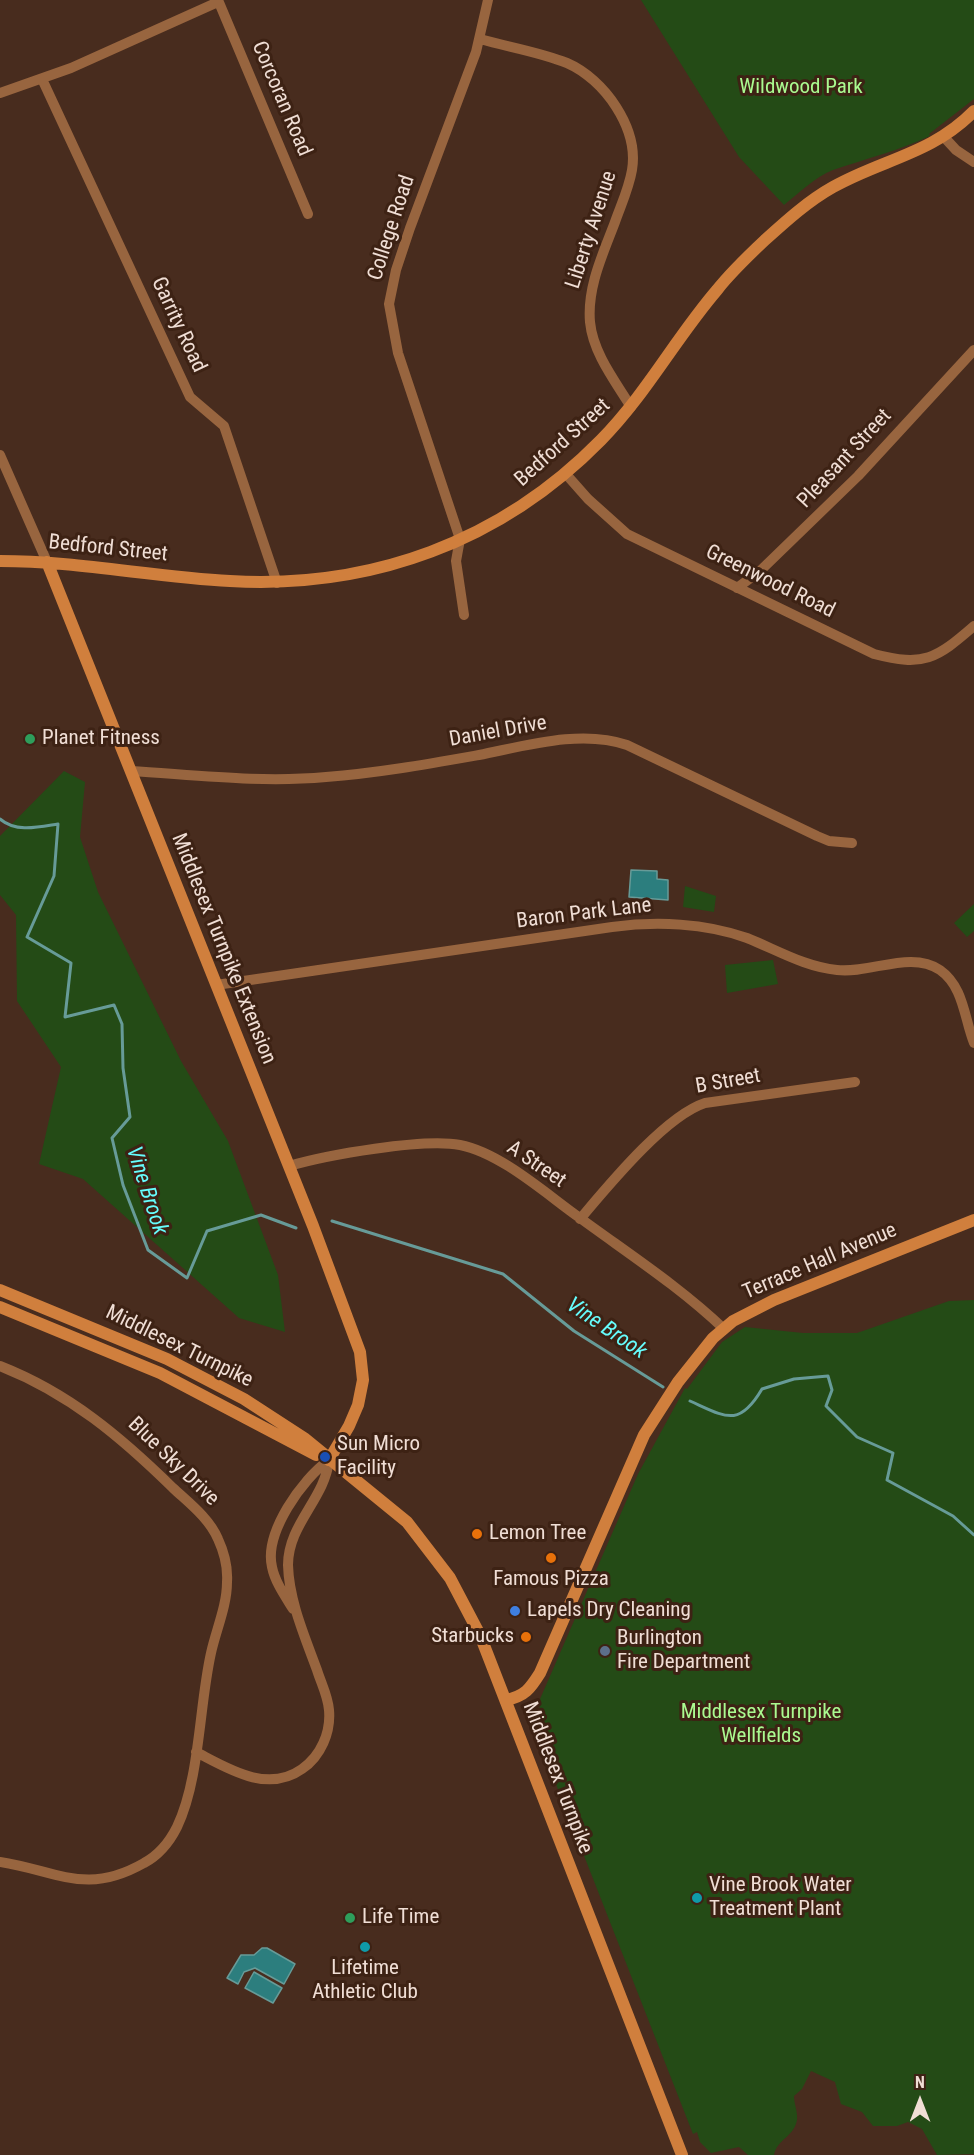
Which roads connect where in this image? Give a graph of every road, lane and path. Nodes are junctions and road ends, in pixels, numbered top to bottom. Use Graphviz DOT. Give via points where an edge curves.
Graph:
graph roads {
  1 [pos="488,0"];
  2 [pos="218,1"];
  3 [pos="480,39"];
  4 [pos="42,79"];
  5 [pos="0,93"];
  6 [pos="974,111"];
  7 [pos="944,137"];
  8 [pos="974,162"];
  9 [pos="308,214"];
  10 [pos="974,350"];
  11 [pos="631,407"];
  12 [pos="0,455"];
  13 [pos="565,474"];
  14 [pos="460,539"];
  15 [pos="0,561"];
  16 [pos="47,562"];
  17 [pos="277,583"];
  18 [pos="737,588"];
  19 [pos="464,615"];
  20 [pos="974,626"];
  21 [pos="131,771"];
  22 [pos="852,843"];
  23 [pos="216,985"];
  24 [pos="974,1043"];
  25 [pos="855,1082"];
  26 [pos="289,1166"];
  27 [pos="580,1219"];
  28 [pos="974,1220"];
  29 [pos="0,1290"];
  30 [pos="0,1307"];
  31 [pos="724,1329"];
  32 [pos="0,1366"];
  33 [pos="328,1461"];
  34 [pos="299,1620"];
  35 [pos="506,1700"];
  36 [pos="196,1752"];
  37 [pos="0,1862"];
  38 [pos="682,2155"];
  1 -- 3 [label="street, College Road"];
  2 -- 4 [label="street"];
  2 -- 9 [label="street, Corcoran Road"];
  3 -- 11 [label="street, Liberty Avenue" via="578,69 606,94 623,124 632,168 589,303 591,334 597,349"];
  3 -- 14 [label="street, College Road" via="410,228 389,304 398,353"];
  4 -- 5 [label="street"];
  4 -- 17 [label="street, Garrity Road" via="190,397 224,426"];
  6 -- 7 [label="main road, Bedford Street"];
  7 -- 8 [label="street"];
  7 -- 11 [label="main road, Bedford Street" via="833,187 797,212 716,290"];
  10 -- 18 [label="street, Pleasant Street" via="858,476 786,547"];
  11 -- 13 [label="main road, Bedford Street"];
  12 -- 16 [label="street, Middlesex Turnpike Extension"];
  13 -- 14 [label="main road, Bedford Street" via="518,509"];
  13 -- 18 [label="street, Greenwood Road" via="627,534"];
  14 -- 17 [label="main road, Bedford Street" via="426,556 381,568"];
  14 -- 19 [label="street" via="456,561"];
  15 -- 16 [label="main road, Bedford Street"];
  16 -- 17 [label="main road, Bedford Street"];
  16 -- 21 [label="main road, Middlesex Turnpike Extension"];
  18 -- 20 [label="street, Greenwood Road" via="874,654 897,660 911,661 941,652"];
  21 -- 22 [label="street, Daniel Drive" via="258,779 317,778 381,772 535,744 598,739 627,745 829,841"];
  21 -- 23 [label="main road, Middlesex Turnpike Extension"];
  23 -- 24 [label="street, Baron Park Lane" via="659,923 743,937 797,960 839,971 909,963 931,965 948,977 958,991"];
  23 -- 26 [label="main road, Middlesex Turnpike Extension"];
  25 -- 27 [label="street, B Street" via="690,1108 671,1122"];
  26 -- 27 [label="street, A Street" via="366,1151 460,1145 499,1162"];
  26 -- 33 [label="main road, Middlesex Turnpike Extension" via="355,1336 362,1366 356,1411"];
  27 -- 31 [label="street, A Street" via="685,1295"];
  28 -- 31 [label="main road, Terrace Hall Avenue" via="774,1300"];
  29 -- 33 [label="main road, Middlesex Turnpike" via="128,1341 213,1382 304,1438"];
  30 -- 33 [label="main road, Middlesex Turnpike" via="160,1373"];
  31 -- 35 [label="main road, Terrace Hall Avenue" via="712,1338 678,1382 644,1435 540,1673 529,1690"];
  32 -- 36 [label="street, Blue Sky Drive" via="64,1397 106,1426 199,1512 217,1537 224,1554 228,1586 211,1653"];
  33 -- 34 [label="street" via="326,1476 298,1523 290,1546 289,1580"];
  33 -- 34 [label="street" via="311,1476 282,1518 271,1546 275,1577"];
  33 -- 35 [label="main road, Middlesex Turnpike" via="394,1510 440,1563 466,1605"];
  34 -- 36 [label="street" via="329,1708 327,1733 316,1756 299,1771 266,1779 234,1772"];
  35 -- 38 [label="main road, Middlesex Turnpike"];
  36 -- 37 [label="street, Blue Sky Drive" via="177,1827 146,1863 92,1882"];
}
